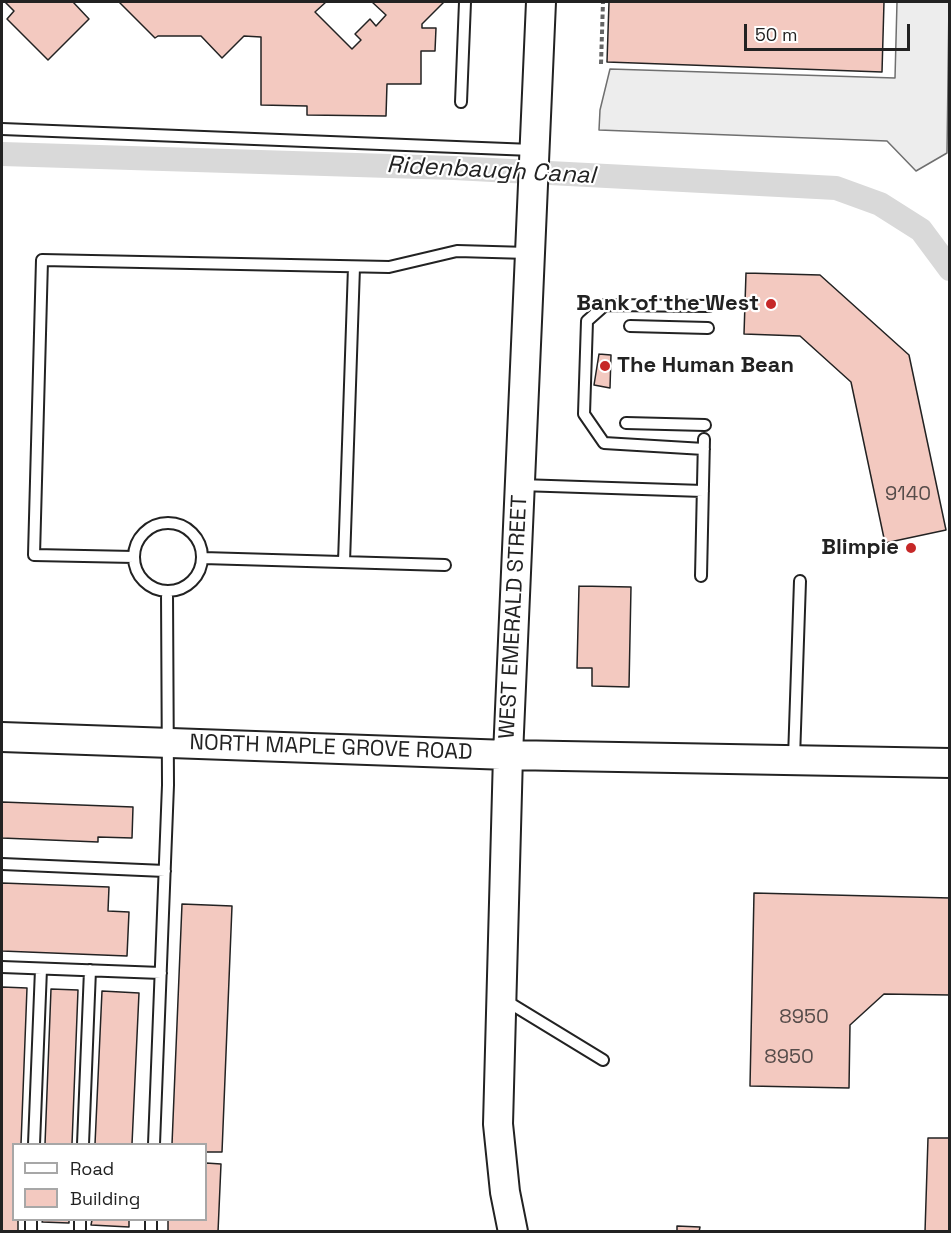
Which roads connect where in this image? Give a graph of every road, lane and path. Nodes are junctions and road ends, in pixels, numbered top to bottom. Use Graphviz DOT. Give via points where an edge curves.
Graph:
graph roads {
  1 [pos="465,2"];
  2 [pos="541,2"];
  3 [pos="603,2"];
  4 [pos="601,64"];
  5 [pos="461,102"];
  6 [pos="2,129"];
  7 [pos="535,153"];
  8 [pos="531,253"];
  9 [pos="354,267"];
  10 [pos="709,306"];
  11 [pos="630,326"];
  12 [pos="708,328"];
  13 [pos="626,423"];
  14 [pos="705,425"];
  15 [pos="520,485"];
  16 [pos="703,491"];
  17 [pos="134,557"];
  18 [pos="203,558"];
  19 [pos="344,562"];
  20 [pos="445,565"];
  21 [pos="701,576"];
  22 [pos="800,581"];
  23 [pos="167,592"];
  24 [pos="2,737"];
  25 [pos="167,742"];
  26 [pos="508,755"];
  27 [pos="794,759"];
  28 [pos="950,763"];
  29 [pos="2,864"];
  30 [pos="165,871"];
  31 [pos="2,967"];
  32 [pos="41,969"];
  33 [pos="90,970"];
  34 [pos="161,973"];
  35 [pos="503,999"];
  36 [pos="603,1060"];
  37 [pos="34,1143"];
  38 [pos="83,1143"];
  39 [pos="154,1143"];
  40 [pos="513,1232"];
  1 -- 5 [label="lane"];
  2 -- 7 [label="main road, WEST EMERALD STREET"];
  3 -- 4 [label="path"];
  6 -- 7 [label="lane"];
  7 -- 8 [label="main road, WEST EMERALD STREET"];
  8 -- 9 [label="lane" via="457,251 390,267"];
  8 -- 15 [label="main road, WEST EMERALD STREET"];
  9 -- 17 [label="lane" via="42,260 34,555"];
  9 -- 19 [label="lane"];
  10 -- 16 [label="lane" via="605,305 587,321 584,414 604,443 704,444"];
  11 -- 12 [label="lane"];
  13 -- 14 [label="lane"];
  15 -- 16 [label="lane"];
  15 -- 26 [label="main road, WEST EMERALD STREET"];
  16 -- 21 [label="lane"];
  17 -- 18 [label="lane" via="144,532 166,523 188,528 196,536"];
  17 -- 23 [label="lane" via="146,583"];
  18 -- 19 [label="lane"];
  18 -- 23 [label="lane" via="201,569 188,586"];
  19 -- 20 [label="lane"];
  22 -- 27 [label="lane"];
  23 -- 25 [label="lane"];
  24 -- 25 [label="main road, NORTH MAPLE GROVE ROAD"];
  25 -- 26 [label="main road, NORTH MAPLE GROVE ROAD"];
  25 -- 30 [label="lane"];
  26 -- 27 [label="main road, NORTH MAPLE GROVE ROAD"];
  26 -- 35 [label="main road, WEST EMERALD STREET"];
  27 -- 28 [label="main road, NORTH MAPLE GROVE ROAD"];
  29 -- 30 [label="lane"];
  30 -- 34 [label="lane"];
  31 -- 32 [label="lane"];
  32 -- 33 [label="lane"];
  32 -- 37 [label="lane"];
  33 -- 34 [label="lane"];
  33 -- 38 [label="lane"];
  34 -- 39 [label="lane"];
  35 -- 36 [label="lane"];
  35 -- 40 [label="main road, WEST EMERALD STREET" via="498,1124"];
}
